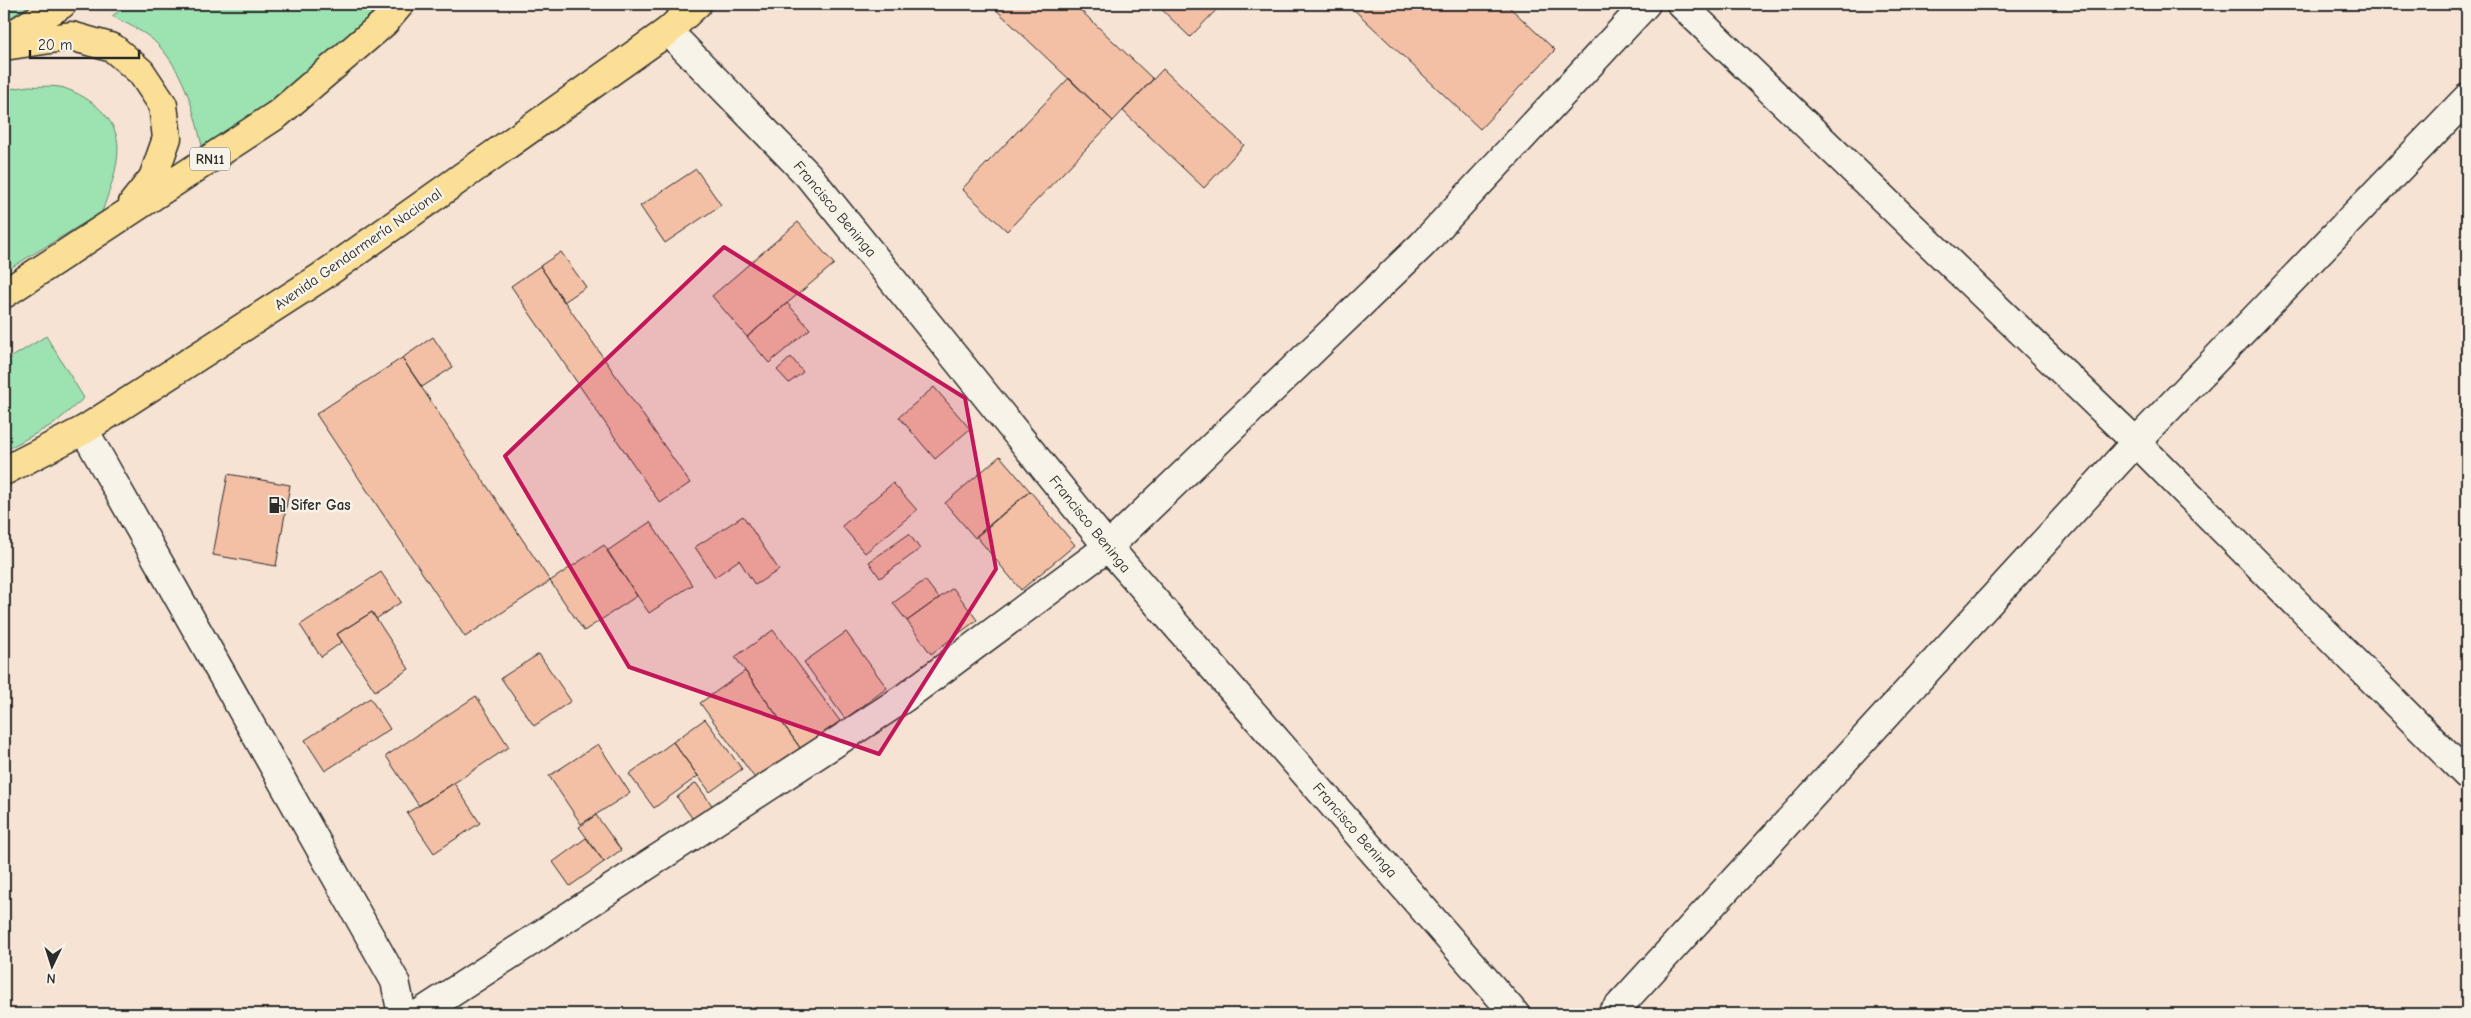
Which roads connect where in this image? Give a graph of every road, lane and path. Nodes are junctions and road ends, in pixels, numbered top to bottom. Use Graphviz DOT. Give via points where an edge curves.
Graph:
graph roads {
  1 [pos="62,4"];
  2 [pos="400,4"];
  3 [pos="697,4"];
  4 [pos="1646,4"];
  5 [pos="1681,4"];
  6 [pos="668,32"];
  7 [pos="4,40"];
  8 [pos="4,46"];
  9 [pos="2467,98"];
  10 [pos="121,218"];
  11 [pos="4,294"];
  12 [pos="84,430"];
  13 [pos="2136,442"];
  14 [pos="4,471"];
  15 [pos="1108,547"];
  16 [pos="2467,775"];
  17 [pos="402,1014"];
  18 [pos="419,1014"];
  19 [pos="1515,1014"];
  20 [pos="1612,1014"];
  1 -- 7 [label="main road"];
  2 -- 10 [label="main road, RN11" via="384,22 278,114"];
  3 -- 6 [label="main road, Avenida Gendarmería Nacional"];
  4 -- 15 [label="street" via="1422,245"];
  5 -- 13 [label="street"];
  6 -- 12 [label="main road, Avenida Gendarmería Nacional" via="320,277"];
  6 -- 15 [label="street, Francisco Beninga" via="808,174"];
  8 -- 10 [label="main road" via="71,36 113,48 141,72 163,105 167,138 152,178"];
  9 -- 13 [label="street"];
  10 -- 11 [label="main road, RN11"];
  12 -- 14 [label="main road, Avenida Gendarmería Nacional"];
  12 -- 17 [label="street" via="395,981"];
  13 -- 16 [label="street"];
  13 -- 20 [label="street"];
  15 -- 18 [label="street" via="904,698"];
  15 -- 19 [label="street, Francisco Beninga"];
}
